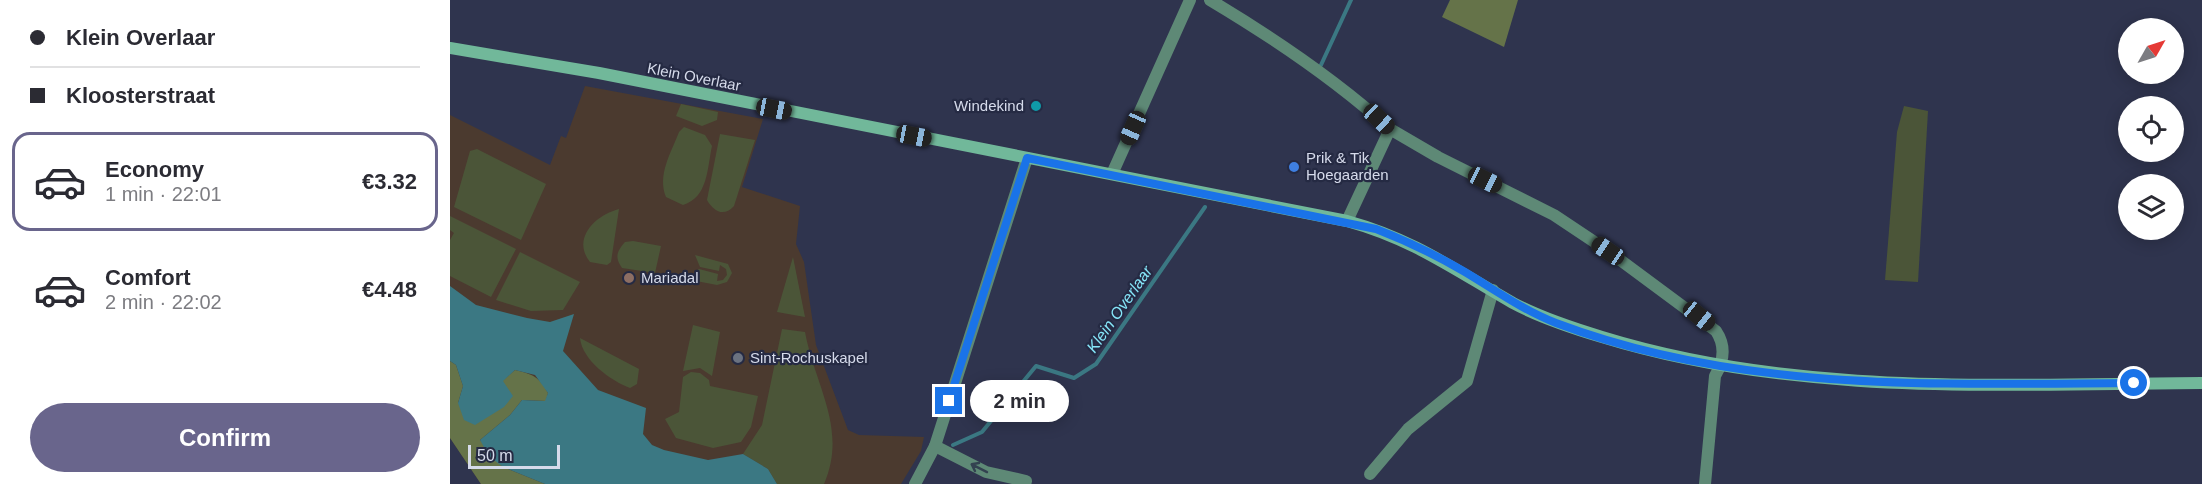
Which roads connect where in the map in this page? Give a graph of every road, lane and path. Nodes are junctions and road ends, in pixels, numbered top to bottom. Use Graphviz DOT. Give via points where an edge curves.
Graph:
graph roads {
  1 [pos="1191,0"];
  2 [pos="1210,0"];
  3 [pos="450,48"];
  4 [pos="1390,129"];
  5 [pos="1027,158"];
  6 [pos="1112,174"];
  7 [pos="1347,221"];
  8 [pos="1493,290"];
  9 [pos="1722,366"];
  10 [pos="2202,383"];
  11 [pos="935,446"];
  12 [pos="1370,474"];
  13 [pos="1026,482"];
  14 [pos="915,484"];
  15 [pos="1705,484"];
  1 -- 6 [label="street"];
  2 -- 4 [label="street" via="1347,94"];
  3 -- 5 [label="main road, Klein Overlaar" via="599,73"];
  4 -- 7 [label="street"];
  4 -- 9 [label="street" via="1536,205 1608,251 1716,331 1723,348"];
  5 -- 6 [label="main road, Klein Overlaar"];
  5 -- 11 [label="street"];
  6 -- 7 [label="main road, Klein Overlaar"];
  7 -- 8 [label="main road, Klein Overlaar" via="1421,248"];
  8 -- 9 [label="main road, Klein Overlaar" via="1556,322 1638,347"];
  8 -- 12 [label="street" via="1467,381 1408,429"];
  9 -- 10 [label="main road, Klein Overlaar" via="1871,383"];
  9 -- 15 [label="street" via="1715,376"];
  13 -- 11 [label="street, one-way" via="986,472"];
  11 -- 14 [label="street"];
}
